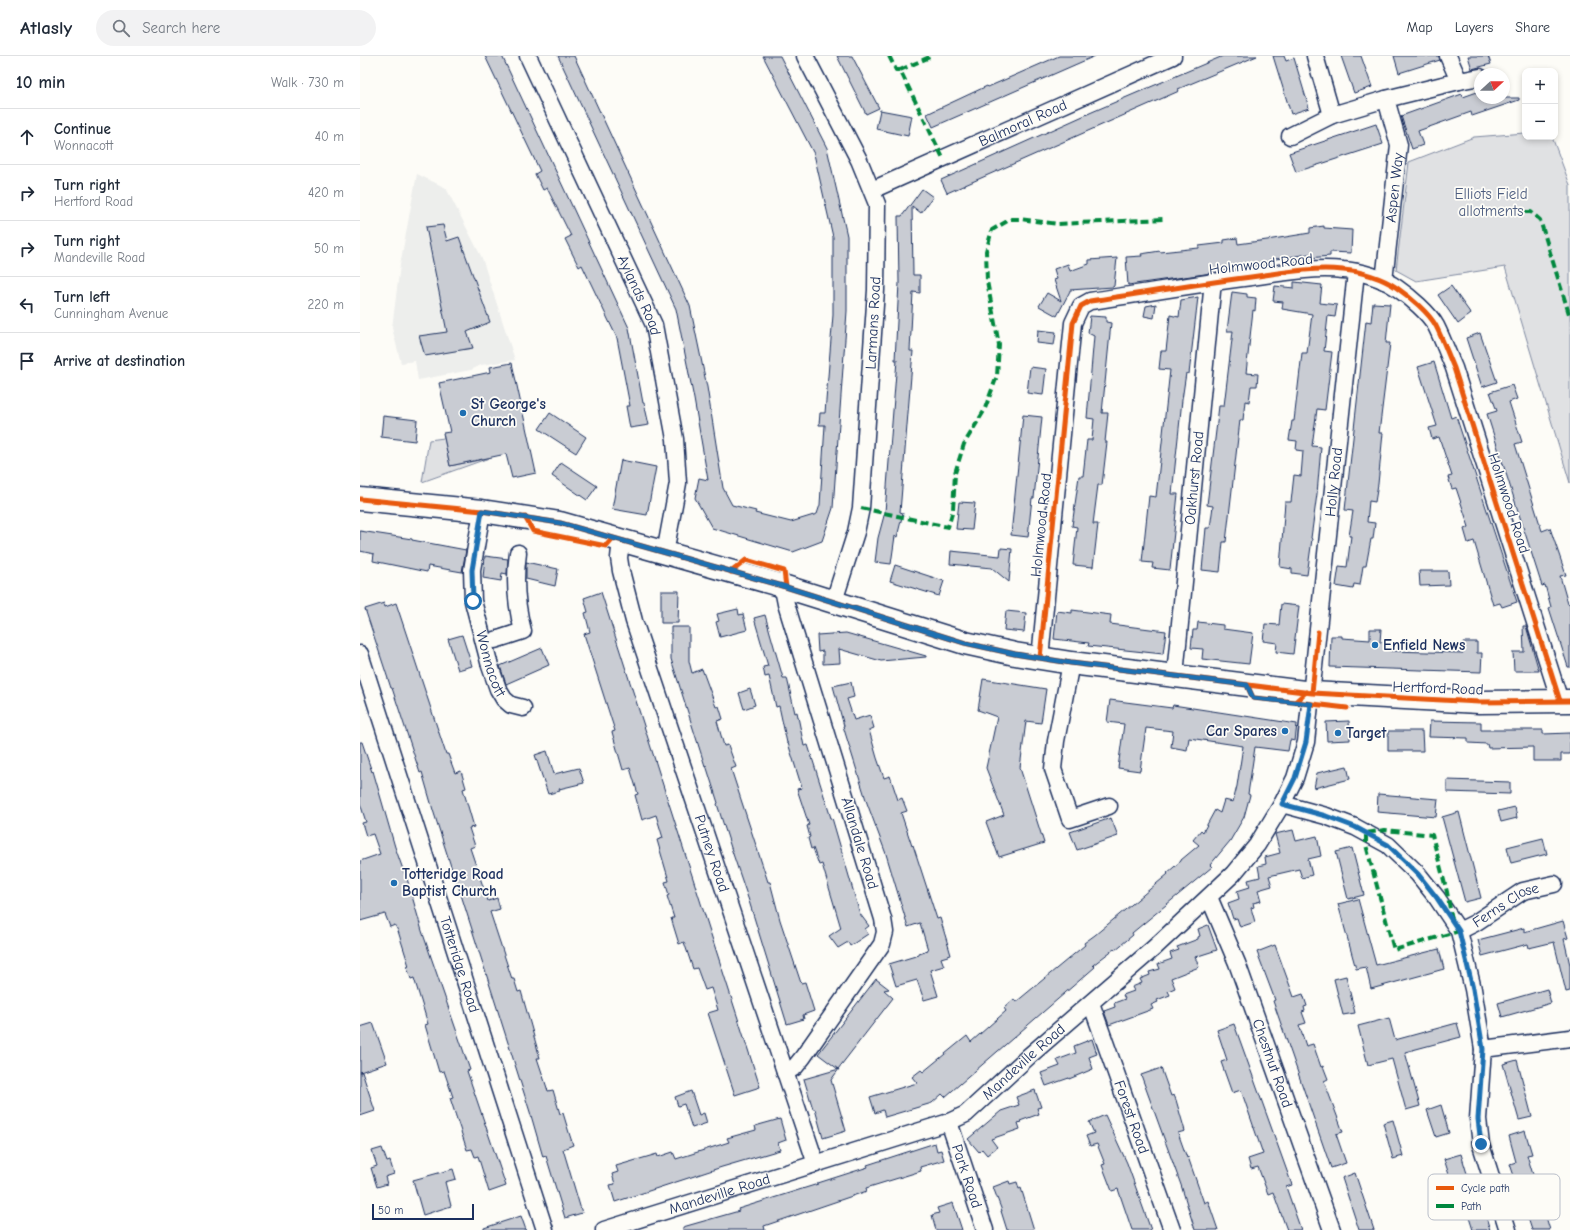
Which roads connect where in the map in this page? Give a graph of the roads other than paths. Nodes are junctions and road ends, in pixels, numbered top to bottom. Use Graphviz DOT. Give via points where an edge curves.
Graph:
graph roads {
  1 [pos="528,56"];
  2 [pos="805,56"];
  3 [pos="1173,56"];
  4 [pos="1315,56"];
  5 [pos="1448,56"];
  6 [pos="1474,78"];
  7 [pos="1459,81"];
  8 [pos="1386,99"];
  9 [pos="1332,115"];
  10 [pos="1290,136"];
  11 [pos="872,190"];
  12 [pos="1356,272"];
  13 [pos="1214,281"];
  14 [pos="1384,281"];
  15 [pos="360,499"];
  16 [pos="482,511"];
  17 [pos="621,540"];
  18 [pos="518,553"];
  19 [pos="665,553"];
  20 [pos="786,587"];
  21 [pos="834,601"];
  22 [pos="495,640"];
  23 [pos="360,654"];
  24 [pos="1040,658"];
  25 [pos="1071,663"];
  26 [pos="1175,676"];
  27 [pos="1312,693"];
  28 [pos="1565,701"];
  29 [pos="522,708"];
  30 [pos="1282,804"];
  31 [pos="1109,806"];
  32 [pos="1554,884"];
  33 [pos="1209,897"];
  34 [pos="1459,931"];
  35 [pos="1091,1003"];
  36 [pos="1570,1038"];
  37 [pos="1483,1049"];
  38 [pos="785,1073"];
  39 [pos="948,1122"];
  40 [pos="816,1164"];
  41 [pos="1490,1174"];
  42 [pos="1505,1220"];
  43 [pos="545,1230"];
  44 [pos="604,1230"];
  45 [pos="985,1230"];
  46 [pos="1172,1230"];
  47 [pos="1332,1230"];
  48 [pos="1508,1230"];
  1 -- 19 [label="street, Aylands Road" via="654,325 676,439 678,483"];
  2 -- 11 [label="street, Larmans Road"];
  3 -- 11 [label="street, Balmoral Road"];
  4 -- 9 [label="street"];
  5 -- 7 [label="street"];
  6 -- 7 [label="street"];
  7 -- 8 [label="street"];
  8 -- 9 [label="street"];
  8 -- 14 [label="street, Aspen Way" via="1399,145"];
  9 -- 10 [label="street"];
  11 -- 21 [label="street, Larmans Road" via="877,204 876,290 861,508"];
  12 -- 13 [label="street, Holmwood Road" via="1323,269"];
  12 -- 14 [label="street, Holmwood Road"];
  12 -- 27 [label="street, Holly Road"];
  13 -- 24 [label="street, Holmwood Road" via="1090,301 1081,306 1073,323"];
  13 -- 26 [label="street, Oakhurst Road"];
  14 -- 28 [label="street, Holmwood Road" via="1417,304 1435,325 1454,368"];
  15 -- 16 [label="main road, Hertford Road"];
  16 -- 17 [label="main road, Hertford Road" via="560,523"];
  16 -- 29 [label="street, Wonnacott" via="472,570 473,601 498,689 511,705"];
  17 -- 19 [label="main road, Hertford Road"];
  17 -- 38 [label="street, Putney Road" via="621,571 634,621"];
  18 -- 22 [label="street" via="516,591 523,631"];
  19 -- 20 [label="main road, Hertford Road"];
  20 -- 21 [label="main road, Hertford Road"];
  20 -- 38 [label="street, Allandale Road" via="786,604 885,932 882,944 803,1057 795,1067"];
  21 -- 24 [label="main road, Hertford Road" via="965,643"];
  23 -- 43 [label="street, Totteridge Road"];
  24 -- 25 [label="main road, Hertford Road"];
  25 -- 26 [label="main road, Hertford Road"];
  25 -- 31 [label="street" via="1053,769 1070,819"];
  26 -- 27 [label="main road, Hertford Road"];
  27 -- 28 [label="main road, Hertford Road" via="1479,702"];
  27 -- 30 [label="street, Mandeville Road" via="1306,742 1295,778"];
  30 -- 33 [label="street, Mandeville Road" via="1257,845 1233,874"];
  30 -- 34 [label="street" via="1355,827 1388,845 1418,874"];
  32 -- 34 [label="street, Ferns Close" via="1523,891"];
  33 -- 35 [label="street, Mandeville Road"];
  33 -- 47 [label="street, Chestnut Road" via="1237,963"];
  34 -- 37 [label="street" via="1473,989"];
  35 -- 39 [label="street, Mandeville Road" via="966,1114"];
  35 -- 46 [label="street, Forest Road"];
  36 -- 37 [label="street"];
  37 -- 41 [label="street" via="1479,1131"];
  38 -- 40 [label="street, Putney Road"];
  39 -- 40 [label="street, Mandeville Road"];
  39 -- 45 [label="street, Park Road"];
  40 -- 44 [label="street, Mandeville Road"];
  42 -- 48 [label="street"];
}
